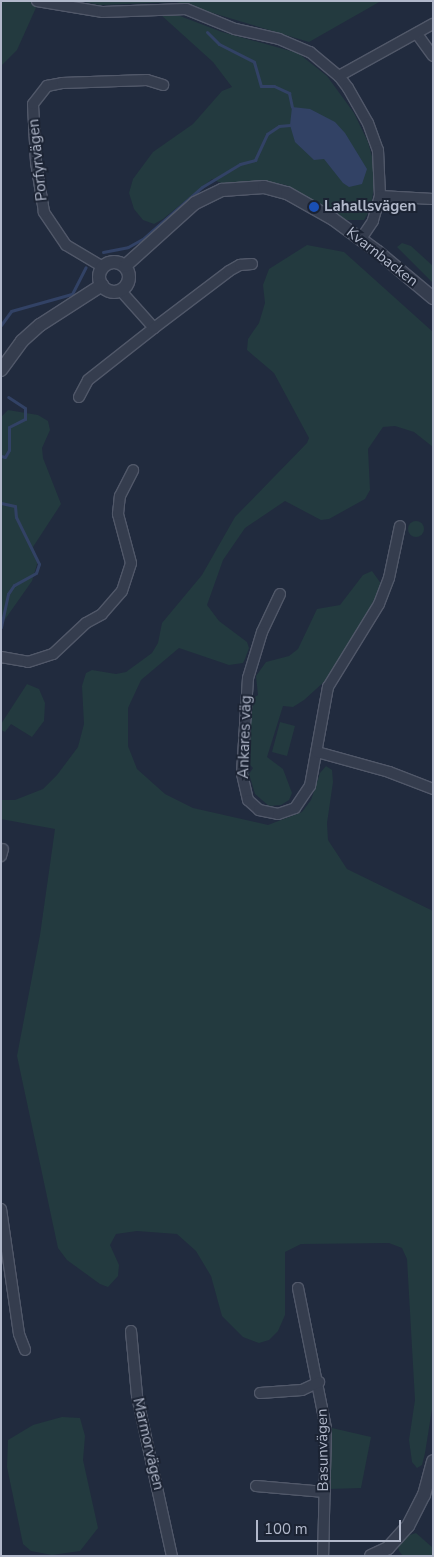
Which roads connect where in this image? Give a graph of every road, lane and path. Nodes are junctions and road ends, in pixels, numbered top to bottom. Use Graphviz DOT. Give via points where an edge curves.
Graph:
graph roads {
  1 [pos="36,1"];
  2 [pos="433,24"];
  3 [pos="417,34"];
  4 [pos="433,56"];
  5 [pos="339,76"];
  6 [pos="163,85"];
  7 [pos="380,196"];
  8 [pos="433,199"];
  9 [pos="361,239"];
  10 [pos="252,264"];
  11 [pos="125,266"];
  12 [pos="103,267"];
  13 [pos="102,285"];
  14 [pos="120,290"];
  15 [pos="433,298"];
  16 [pos="154,328"];
  17 [pos="1,370"];
  18 [pos="79,397"];
  19 [pos="133,470"];
  20 [pos="400,526"];
  21 [pos="280,594"];
  22 [pos="1,657"];
  23 [pos="317,752"];
  24 [pos="433,789"];
  25 [pos="1,1208"];
  26 [pos="298,1288"];
  27 [pos="131,1331"];
  28 [pos="26,1350"];
  29 [pos="319,1382"];
  30 [pos="260,1393"];
  31 [pos="433,1461"];
  32 [pos="430,1485"];
  33 [pos="256,1486"];
  34 [pos="325,1492"];
  35 [pos="391,1552"];
  36 [pos="172,1556"];
  37 [pos="323,1556"];
  38 [pos="371,1556"];
  1 -- 5 [label="street" via="102,12 195,11 235,29 299,46"];
  2 -- 3 [label="street"];
  3 -- 4 [label="street"];
  3 -- 5 [label="street"];
  5 -- 7 [label="street" via="368,123 378,150"];
  6 -- 12 [label="street, Porfyrvägen" via="147,80 62,83 47,86 34,104 40,196 47,221 66,245"];
  7 -- 8 [label="street"];
  7 -- 9 [label="street" via="373,221"];
  9 -- 11 [label="street, Kvarnbacken" via="287,193 245,186 222,190 195,203"];
  9 -- 15 [label="street, Kvarnbacken"];
  10 -- 16 [label="street" via="240,265 229,271"];
  11 -- 12 [label="street" via="113,262"];
  11 -- 14 [label="street" via="128,280"];
  12 -- 13 [label="street" via="99,278"];
  13 -- 14 [label="street" via="110,291"];
  13 -- 17 [label="street" via="40,324 17,346"];
  14 -- 16 [label="street"];
  16 -- 18 [label="street" via="88,380"];
  19 -- 22 [label="street" via="120,496 118,514 131,563 122,591 102,614 86,622 53,654 28,662"];
  20 -- 23 [label="street, Ankares väg" via="389,578 379,604 328,687"];
  21 -- 23 [label="street, Ankares väg" via="262,632 248,678 242,774 248,800 269,813 278,814 295,808 310,786"];
  23 -- 24 [label="street" via="390,772"];
  25 -- 28 [label="street" via="19,1334"];
  26 -- 29 [label="street, Basunvägen"];
  27 -- 36 [label="street, Marmorvägen" via="137,1396"];
  29 -- 30 [label="street" via="302,1390"];
  29 -- 34 [label="street, Basunvägen" via="326,1428"];
  31 -- 32 [label="street"];
  32 -- 35 [label="street"];
  33 -- 34 [label="street"];
  34 -- 37 [label="street, Basunvägen"];
  35 -- 38 [label="street"];
}
